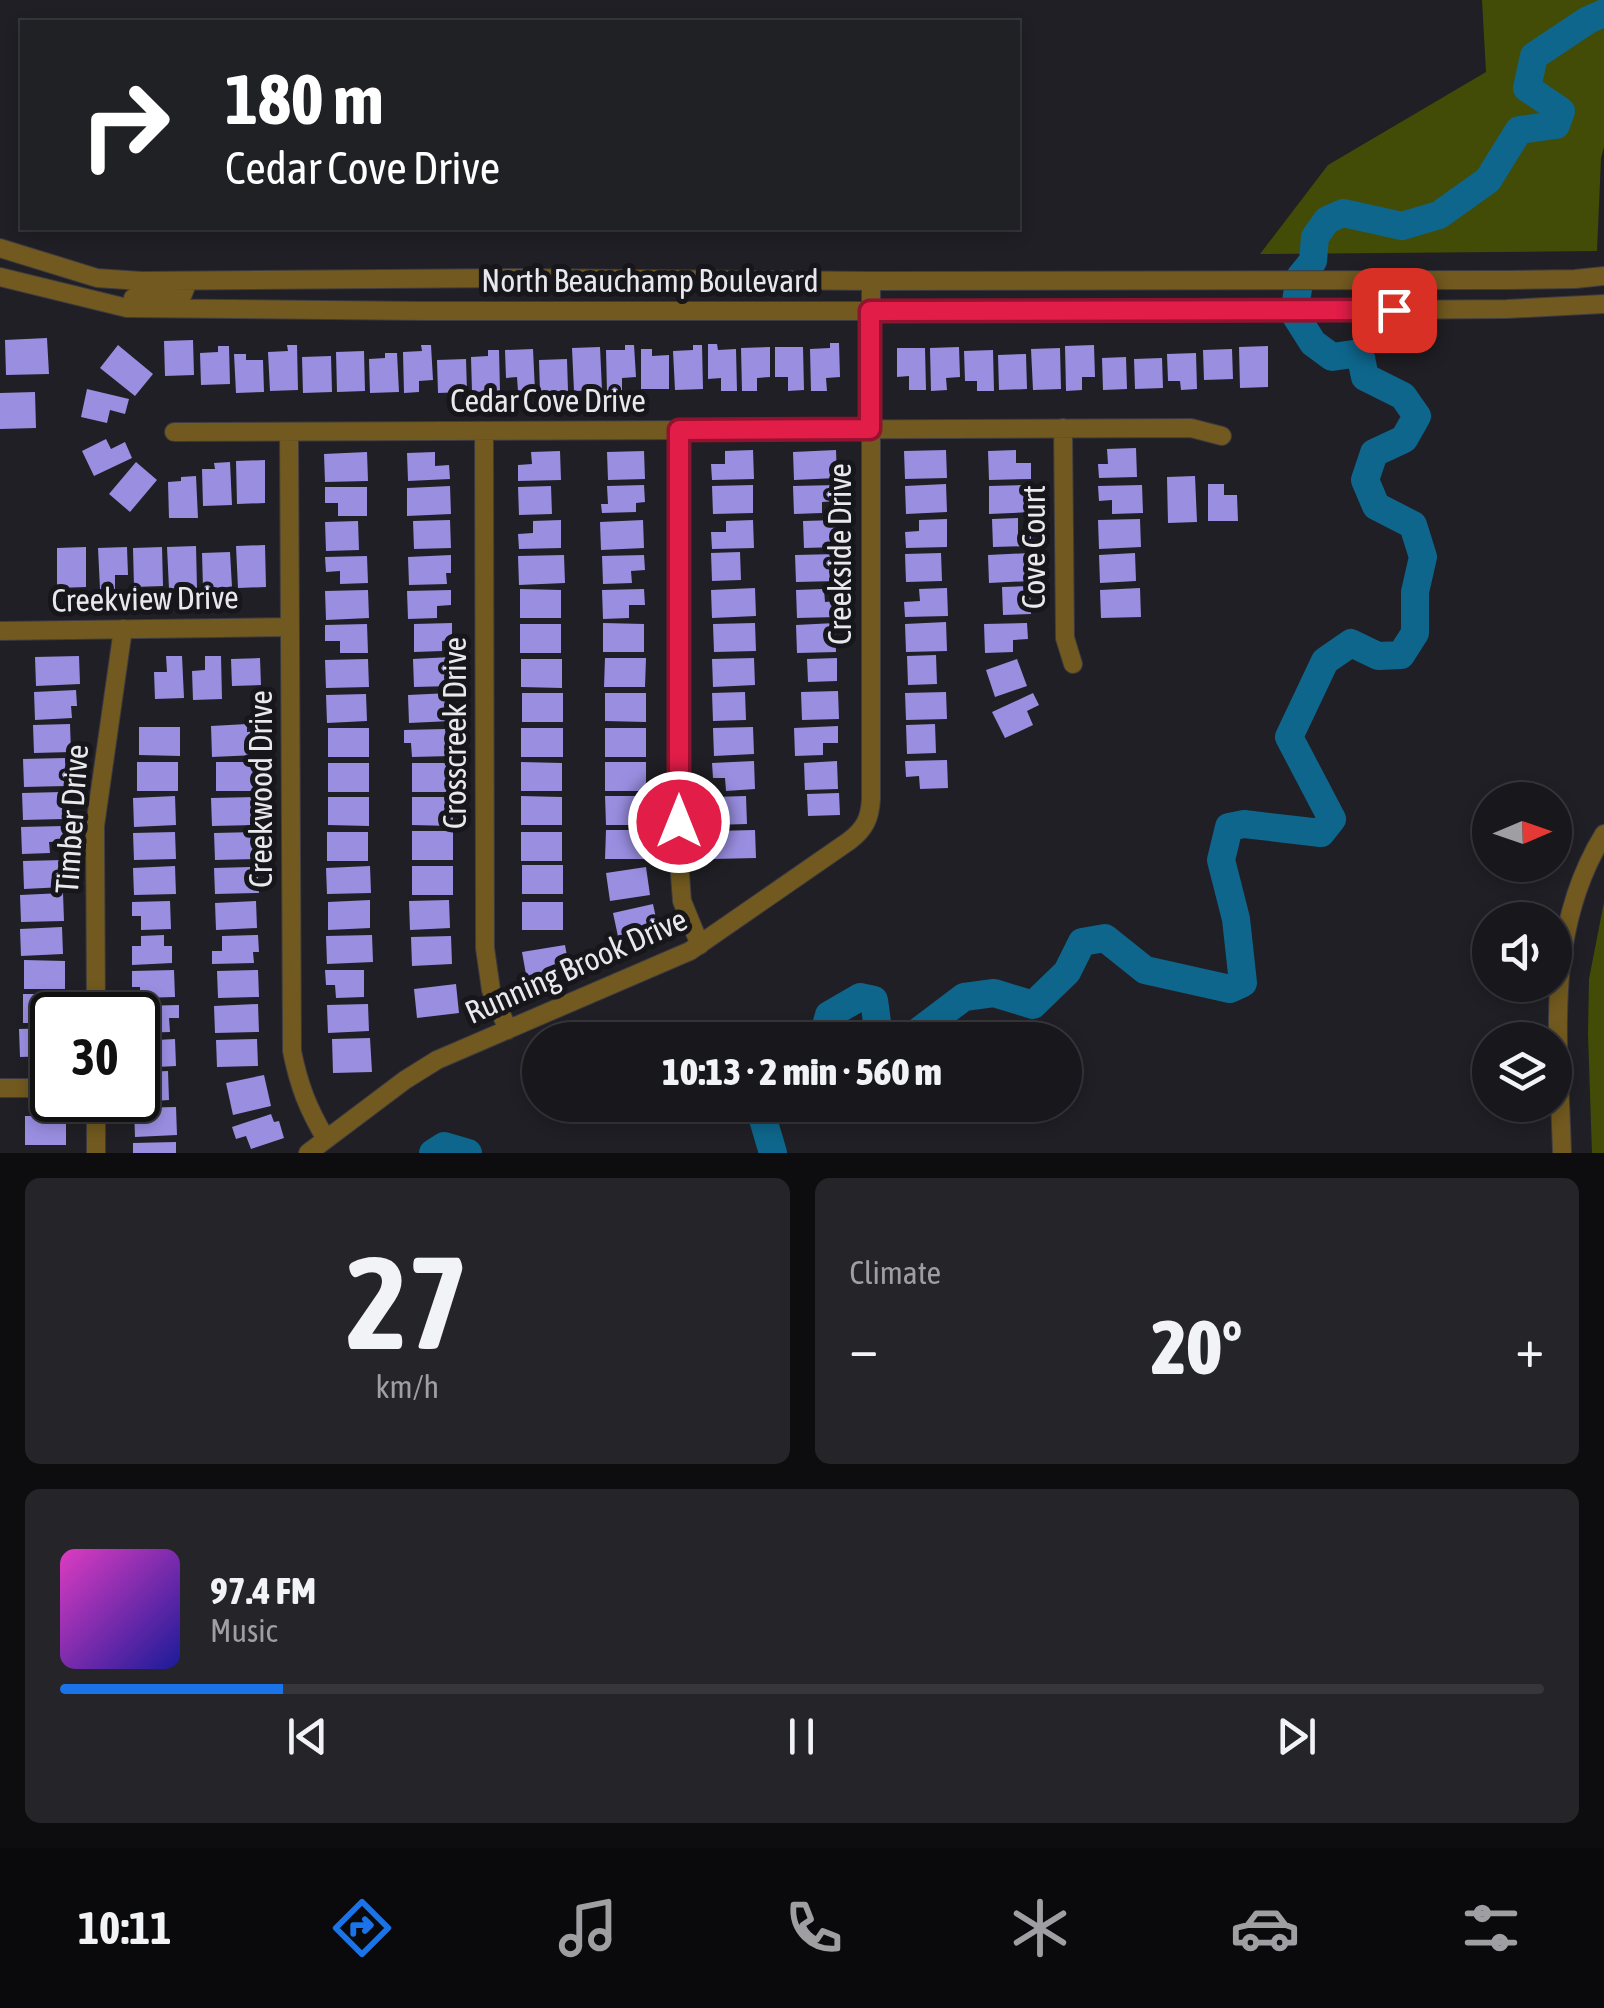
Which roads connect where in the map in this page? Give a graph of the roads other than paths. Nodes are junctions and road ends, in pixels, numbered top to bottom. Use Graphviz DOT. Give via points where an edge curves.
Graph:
graph roads {
  1 [pos="0,248"];
  2 [pos="1604,276"];
  3 [pos="0,277"];
  4 [pos="188,280"];
  5 [pos="871,281"];
  6 [pos="1604,304"];
  7 [pos="128,308"];
  8 [pos="870,311"];
  9 [pos="1063,428"];
  10 [pos="870,429"];
  11 [pos="679,430"];
  12 [pos="484,431"];
  13 [pos="174,432"];
  14 [pos="289,432"];
  15 [pos="1222,436"];
  16 [pos="290,627"];
  17 [pos="123,628"];
  18 [pos="0,631"];
  19 [pos="1073,664"];
  20 [pos="865,826"];
  21 [pos="1604,834"];
  22 [pos="700,945"];
  23 [pos="96,992"];
  24 [pos="508,1030"];
  25 [pos="0,1088"];
  26 [pos="30,1088"];
  27 [pos="96,1122"];
  28 [pos="326,1140"];
  29 [pos="96,1153"];
  30 [pos="308,1153"];
  31 [pos="1562,1153"];
  1 -- 4 [label="street, North Beauchamp Boulevard" via="97,278"];
  2 -- 5 [label="street, North Beauchamp Boulevard"];
  3 -- 7 [label="street, North Beauchamp Boulevard"];
  4 -- 5 [label="street, North Beauchamp Boulevard"];
  4 -- 7 [label="street" via="182,294 133,298"];
  5 -- 8 [label="street, Creekside Drive"];
  6 -- 8 [label="street, North Beauchamp Boulevard"];
  7 -- 8 [label="street, North Beauchamp Boulevard"];
  8 -- 10 [label="street, Creekside Drive"];
  9 -- 10 [label="street, Cedar Cove Drive"];
  9 -- 15 [label="street, Cedar Cove Drive" via="1191,428"];
  9 -- 19 [label="street, Cove Court" via="1065,638"];
  10 -- 11 [label="street, Cedar Cove Drive"];
  10 -- 20 [label="street, Creekside Drive"];
  11 -- 12 [label="street, Cedar Cove Drive"];
  11 -- 22 [label="street" via="679,861 682,901"];
  12 -- 14 [label="street, Cedar Cove Drive"];
  12 -- 24 [label="street, Crosscreek Drive" via="485,948 491,990"];
  13 -- 14 [label="street, Cedar Cove Drive"];
  14 -- 16 [label="street, Creekwood Drive"];
  16 -- 17 [label="street, Creekview Drive"];
  16 -- 28 [label="street, Creekwood Drive" via="292,1051 298,1083"];
  17 -- 18 [label="street, Creekview Drive"];
  17 -- 23 [label="street, Timber Drive" via="95,826"];
  20 -- 22 [label="street, Running Brook Drive"];
  21 -- 31 [label="street" via="1571,909 1560,956"];
  22 -- 24 [label="street, Running Brook Drive"];
  24 -- 28 [label="street, Running Brook Drive" via="437,1060"];
  25 -- 26 [label="street"];
  27 -- 29 [label="street"];
  28 -- 30 [label="street, Running Brook Drive"];
}
